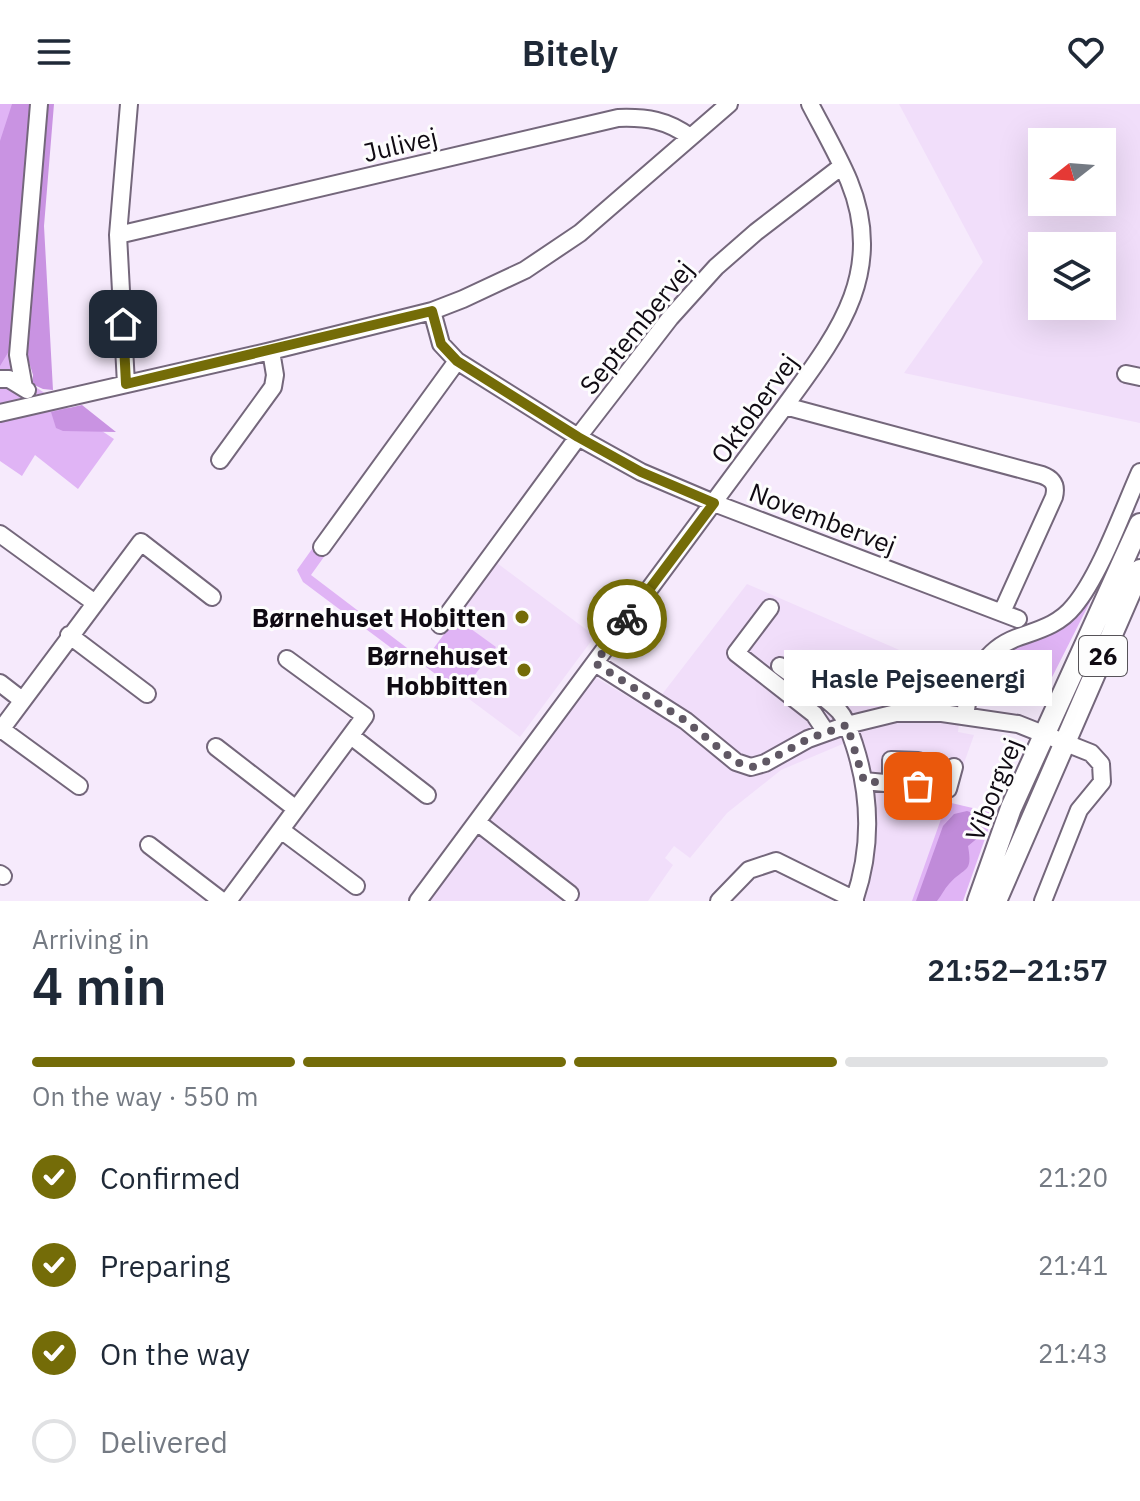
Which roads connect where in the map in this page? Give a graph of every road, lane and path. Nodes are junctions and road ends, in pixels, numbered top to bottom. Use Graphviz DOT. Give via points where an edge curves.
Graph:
graph roads {
  1 [pos="39,104"];
  2 [pos="129,104"];
  3 [pos="729,104"];
  4 [pos="810,104"];
  5 [pos="690,137"];
  6 [pos="842,166"];
  7 [pos="118,235"];
  8 [pos="432,311"];
  9 [pos="271,351"];
  10 [pos="18,355"];
  11 [pos="457,361"];
  12 [pos="0,379"];
  13 [pos="126,384"];
  14 [pos="24,388"];
  15 [pos="49,402"];
  16 [pos="785,406"];
  17 [pos="0,413"];
  18 [pos="578,437"];
  19 [pos="220,460"];
  20 [pos="1140,472"];
  21 [pos="714,503"];
  22 [pos="1140,524"];
  23 [pos="0,534"];
  24 [pos="322,547"];
  25 [pos="1140,570"];
  26 [pos="212,597"];
  27 [pos="95,603"];
  28 [pos="770,608"];
  29 [pos="440,625"];
  30 [pos="69,635"];
  31 [pos="287,659"];
  32 [pos="595,663"];
  33 [pos="780,666"];
  34 [pos="0,683"];
  35 [pos="147,694"];
  36 [pos="22,700"];
  37 [pos="965,716"];
  38 [pos="847,725"];
  39 [pos="1,730"];
  40 [pos="826,732"];
  41 [pos="1044,734"];
  42 [pos="351,736"];
  43 [pos="1065,743"];
  44 [pos="216,747"];
  45 [pos="954,767"];
  46 [pos="864,781"];
  47 [pos="891,784"];
  48 [pos="79,786"];
  49 [pos="918,786"];
  50 [pos="427,795"];
  51 [pos="296,809"];
  52 [pos="477,822"];
  53 [pos="281,830"];
  54 [pos="149,845"];
  55 [pos="356,886"];
  56 [pos="570,894"];
  57 [pos="854,900"];
  58 [pos="225,901"];
  59 [pos="418,901"];
  60 [pos="719,901"];
  61 [pos="978,901"];
  62 [pos="996,901"];
  63 [pos="1043,901"];
  1 -- 10 [label="street"];
  2 -- 7 [label="street"];
  3 -- 5 [label="street"];
  4 -- 6 [label="street, Oktobervej"];
  5 -- 7 [label="street, Julivej" via="654,119 593,123"];
  5 -- 8 [label="street" via="580,233 525,270"];
  6 -- 16 [label="street, Oktobervej" via="860,224 855,294 831,344"];
  6 -- 18 [label="street, Septembervej" via="716,267"];
  7 -- 13 [label="street"];
  8 -- 9 [label="street"];
  8 -- 11 [label="street, Novembervej" via="441,344"];
  9 -- 13 [label="street"];
  9 -- 19 [label="street" via="273,387"];
  10 -- 12 [label="street"];
  10 -- 14 [label="street"];
  11 -- 18 [label="street, Novembervej"];
  11 -- 24 [label="street"];
  12 -- 14 [label="street"];
  13 -- 15 [label="street"];
  14 -- 15 [label="street"];
  15 -- 17 [label="street"];
  16 -- 21 [label="street, Oktobervej"];
  16 -- 21 [label="street, Novembervej" via="1052,480 1054,497 1010,616"];
  18 -- 21 [label="street, Novembervej"];
  18 -- 29 [label="street, Septembervej"];
  20 -- 37 [label="street" via="1074,607 1057,622 1008,641 988,656 972,681"];
  21 -- 32 [label="street, Oktobervej"];
  22 -- 41 [label="main road, Viborgvej / 26"];
  23 -- 27 [label="street"];
  25 -- 43 [label="main road, Viborgvej / 26"];
  26 -- 27 [label="street" via="141,542"];
  27 -- 30 [label="street"];
  28 -- 40 [label="street" via="736,653 814,714"];
  30 -- 35 [label="street"];
  30 -- 36 [label="street"];
  31 -- 42 [label="street" via="365,716"];
  32 -- 40 [label="street" via="686,721 744,766 758,766"];
  32 -- 52 [label="street, Oktobervej"];
  33 -- 38 [label="street" via="839,711"];
  34 -- 36 [label="street"];
  36 -- 39 [label="street"];
  37 -- 38 [label="street" via="896,713"];
  37 -- 41 [label="street"];
  38 -- 40 [label="street"];
  38 -- 46 [label="street"];
  39 -- 48 [label="street"];
  41 -- 43 [label="street"];
  41 -- 61 [label="main road, Viborgvej / 26"];
  42 -- 50 [label="street"];
  42 -- 51 [label="street"];
  43 -- 62 [label="main road, Viborgvej / 26"];
  43 -- 63 [label="street" via="1096,757 1104,773 1079,810"];
  44 -- 51 [label="street"];
  45 -- 49 [label="street" via="948,789"];
  46 -- 47 [label="street"];
  46 -- 57 [label="street" via="866,843"];
  47 -- 49 [label="street"];
  47 -- 49 [label="street" via="891,760 918,761"];
  51 -- 53 [label="street"];
  52 -- 56 [label="street"];
  52 -- 59 [label="street, Oktobervej"];
  53 -- 55 [label="street"];
  53 -- 58 [label="street"];
  54 -- 58 [label="street"];
  57 -- 60 [label="street" via="776,861 749,870"];
}
